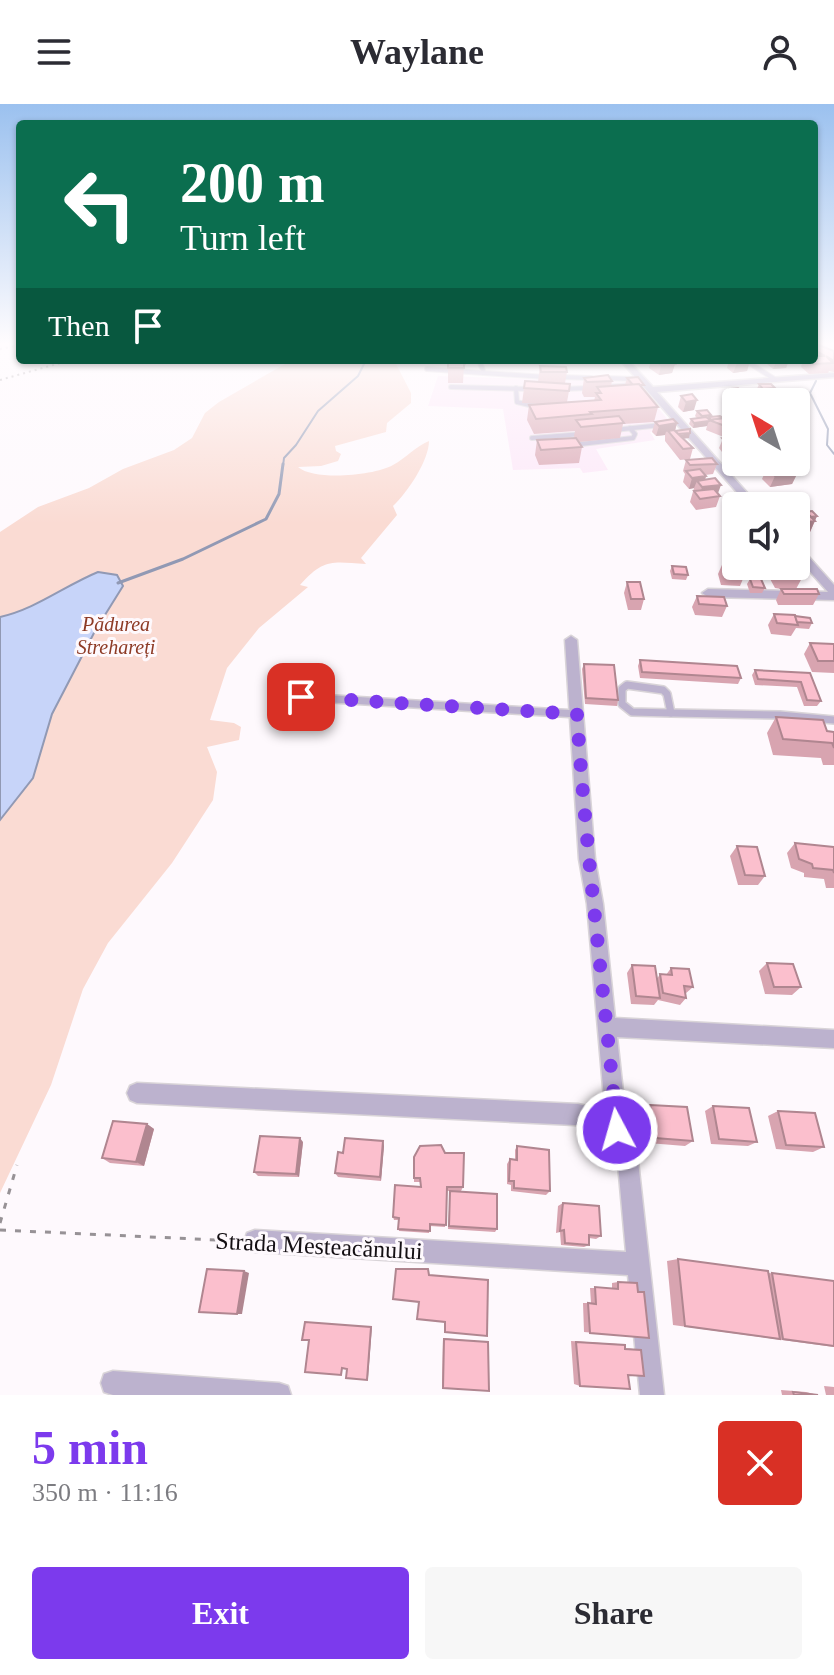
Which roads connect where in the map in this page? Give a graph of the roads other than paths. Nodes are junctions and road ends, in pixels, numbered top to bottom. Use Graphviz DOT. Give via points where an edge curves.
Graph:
graph roads {
  1 [pos="523,403"];
  2 [pos="661,403"];
  3 [pos="542,407"];
  4 [pos="679,423"];
  5 [pos="630,428"];
  6 [pos="606,431"];
  7 [pos="593,433"];
  8 [pos="566,435"];
  9 [pos="532,438"];
  10 [pos="572,445"];
  11 [pos="578,453"];
  12 [pos="741,492"];
  13 [pos="810,566"];
  14 [pos="708,593"];
  15 [pos="834,594"];
  16 [pos="571,640"];
  17 [pos="301,697"];
  18 [pos="671,713"];
  19 [pos="577,714"];
  20 [pos="834,720"];
  21 [pos="607,1027"];
  22 [pos="834,1039"];
  23 [pos="137,1093"];
  24 [pos="617,1130"];
  25 [pos="255,1241"];
  26 [pos="638,1264"];
  27 [pos="113,1383"];
  28 [pos="279,1395"];
  29 [pos="652,1395"];
  1 -- 3 [label="lane"];
  2 -- 4 [label="street"];
  4 -- 5 [label="lane"];
  4 -- 12 [label="street"];
  5 -- 6 [label="lane"];
  5 -- 10 [label="lane" via="633,438"];
  7 -- 8 [label="lane"];
  8 -- 9 [label="lane"];
  8 -- 10 [label="lane"];
  10 -- 11 [label="lane"];
  13 -- 15 [label="street"];
  14 -- 15 [label="street"];
  16 -- 19 [label="street"];
  17 -- 19 [label="lane"];
  18 -- 18 [label="lane" via="632,712 624,708 622,689 627,685 663,690"];
  18 -- 20 [label="lane"];
  19 -- 21 [label="street"];
  21 -- 22 [label="street"];
  21 -- 24 [label="street"];
  23 -- 24 [label="street" via="578,1114 599,1117"];
  24 -- 26 [label="street" via="627,1152"];
  25 -- 26 [label="street, Strada Mesteacănului"];
  26 -- 29 [label="street"];
  27 -- 28 [label="street"];
}
